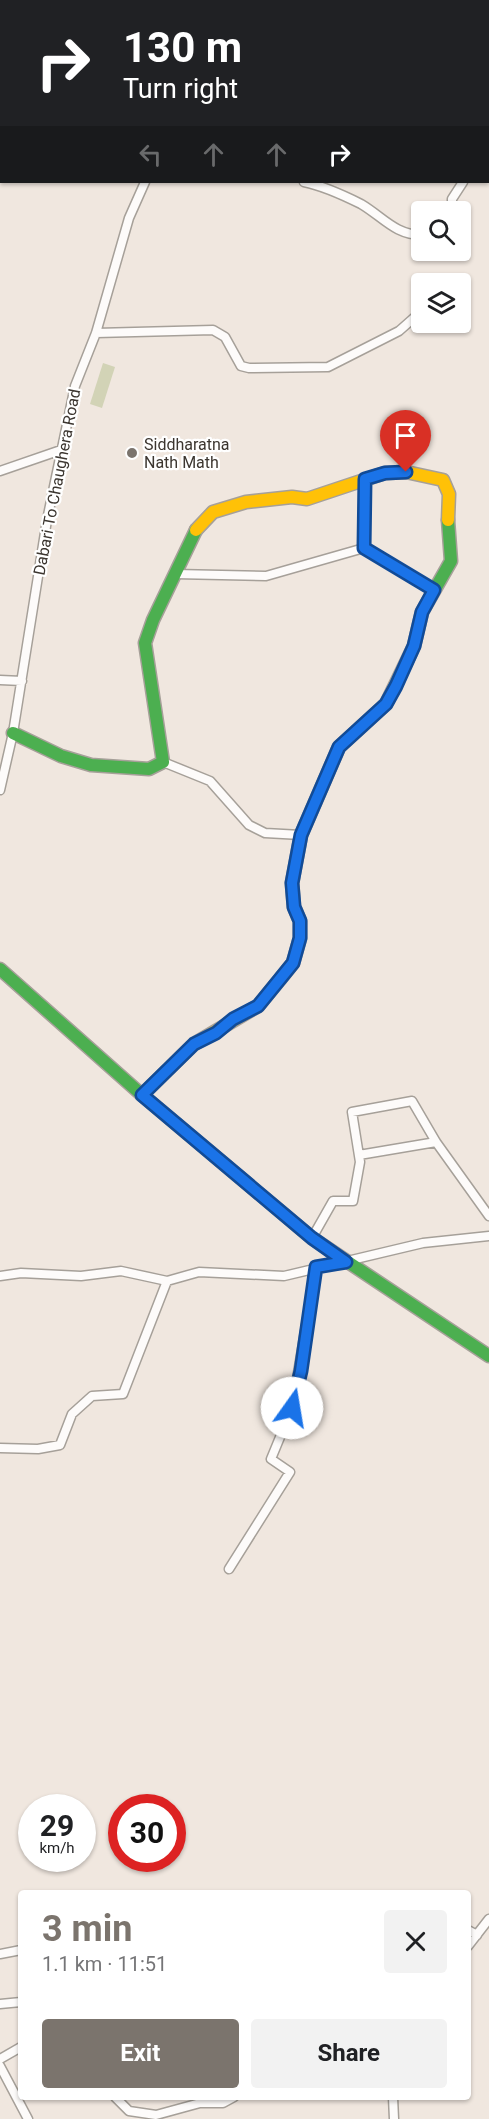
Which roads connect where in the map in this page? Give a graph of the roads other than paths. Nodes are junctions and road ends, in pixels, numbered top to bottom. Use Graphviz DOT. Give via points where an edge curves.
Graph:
graph roads {
  1 [pos="146,183"];
  2 [pos="309,183"];
  3 [pos="462,183"];
  4 [pos="452,201"];
  5 [pos="411,235"];
  6 [pos="411,320"];
  7 [pos="96,333"];
  8 [pos="61,450"];
  9 [pos="0,471"];
  10 [pos="365,479"];
  11 [pos="364,548"];
  12 [pos="176,574"];
  13 [pos="434,590"];
  14 [pos="0,680"];
  15 [pos="22,681"];
  16 [pos="13,733"];
  17 [pos="163,762"];
  18 [pos="0,790"];
  19 [pos="301,835"];
  20 [pos="0,969"];
  21 [pos="142,1095"];
  22 [pos="436,1142"];
  23 [pos="359,1155"];
  24 [pos="489,1216"];
  25 [pos="489,1236"];
  26 [pos="312,1238"];
  27 [pos="346,1262"];
  28 [pos="316,1267"];
  29 [pos="0,1276"];
  30 [pos="167,1281"];
  31 [pos="489,1356"];
  32 [pos="0,1448"];
  33 [pos="229,1569"];
  34 [pos="489,1919"];
  35 [pos="471,1932"];
  36 [pos="477,1935"];
  37 [pos="471,1942"];
  38 [pos="18,1951"];
  39 [pos="0,1954"];
  40 [pos="18,2002"];
  41 [pos="0,2004"];
  42 [pos="18,2049"];
  43 [pos="0,2059"];
  44 [pos="0,2066"];
  45 [pos="118,2100"];
  46 [pos="228,2100"];
  47 [pos="393,2100"];
  48 [pos="157,2117"];
  49 [pos="28,2119"];
  50 [pos="394,2119"];
  1 -- 7 [label="street, Dabari To Chaughera Road" via="129,218"];
  2 -- 5 [label="street" via="362,205 405,235"];
  3 -- 4 [label="street"];
  6 -- 7 [label="street" via="399,331 328,367 241,366 225,337 213,330"];
  7 -- 8 [label="street, Dabari To Chaughera Road" via="75,386"];
  8 -- 9 [label="street"];
  8 -- 15 [label="street, Dabari To Chaughera Road" via="46,520"];
  10 -- 11 [label="street"];
  10 -- 12 [label="street" via="307,499 246,502 213,512 198,527"];
  10 -- 13 [label="street" via="406,472 437,478 446,484 450,508 447,533 452,554"];
  11 -- 12 [label="street" via="266,576"];
  11 -- 13 [label="street"];
  12 -- 17 [label="street" via="145,643"];
  13 -- 19 [label="street" via="422,612 414,646 396,686 386,704 339,747"];
  14 -- 15 [label="street"];
  15 -- 16 [label="street, Dabari To Chaughera Road"];
  16 -- 17 [label="street" via="91,765 147,771"];
  16 -- 18 [label="street, Dabari To Chaughera Road"];
  17 -- 19 [label="street" via="210,781 249,825 265,833"];
  19 -- 21 [label="street" via="292,883 300,921 293,963 258,1006 194,1044"];
  20 -- 21 [label="street"];
  21 -- 26 [label="street"];
  22 -- 23 [label="street"];
  22 -- 23 [label="street" via="412,1101 352,1112"];
  22 -- 24 [label="street"];
  23 -- 26 [label="street" via="353,1201 333,1201"];
  25 -- 27 [label="street" via="423,1243"];
  26 -- 27 [label="street"];
  27 -- 28 [label="street"];
  27 -- 31 [label="street"];
  28 -- 30 [label="street" via="284,1276 199,1272"];
  28 -- 33 [label="street" via="301,1371 292,1408 271,1459 290,1472"];
  29 -- 30 [label="street" via="81,1276 121,1271"];
  30 -- 32 [label="street" via="123,1394 92,1396 72,1414 60,1445"];
  34 -- 36 [label="street"];
  35 -- 36 [label="street"];
  36 -- 37 [label="street"];
  38 -- 39 [label="street"];
  40 -- 41 [label="street"];
  42 -- 43 [label="street"];
  44 -- 49 [label="street"];
  45 -- 48 [label="street" via="129,2111"];
  46 -- 48 [label="street" via="200,2103"];
  47 -- 50 [label="street"];
}
